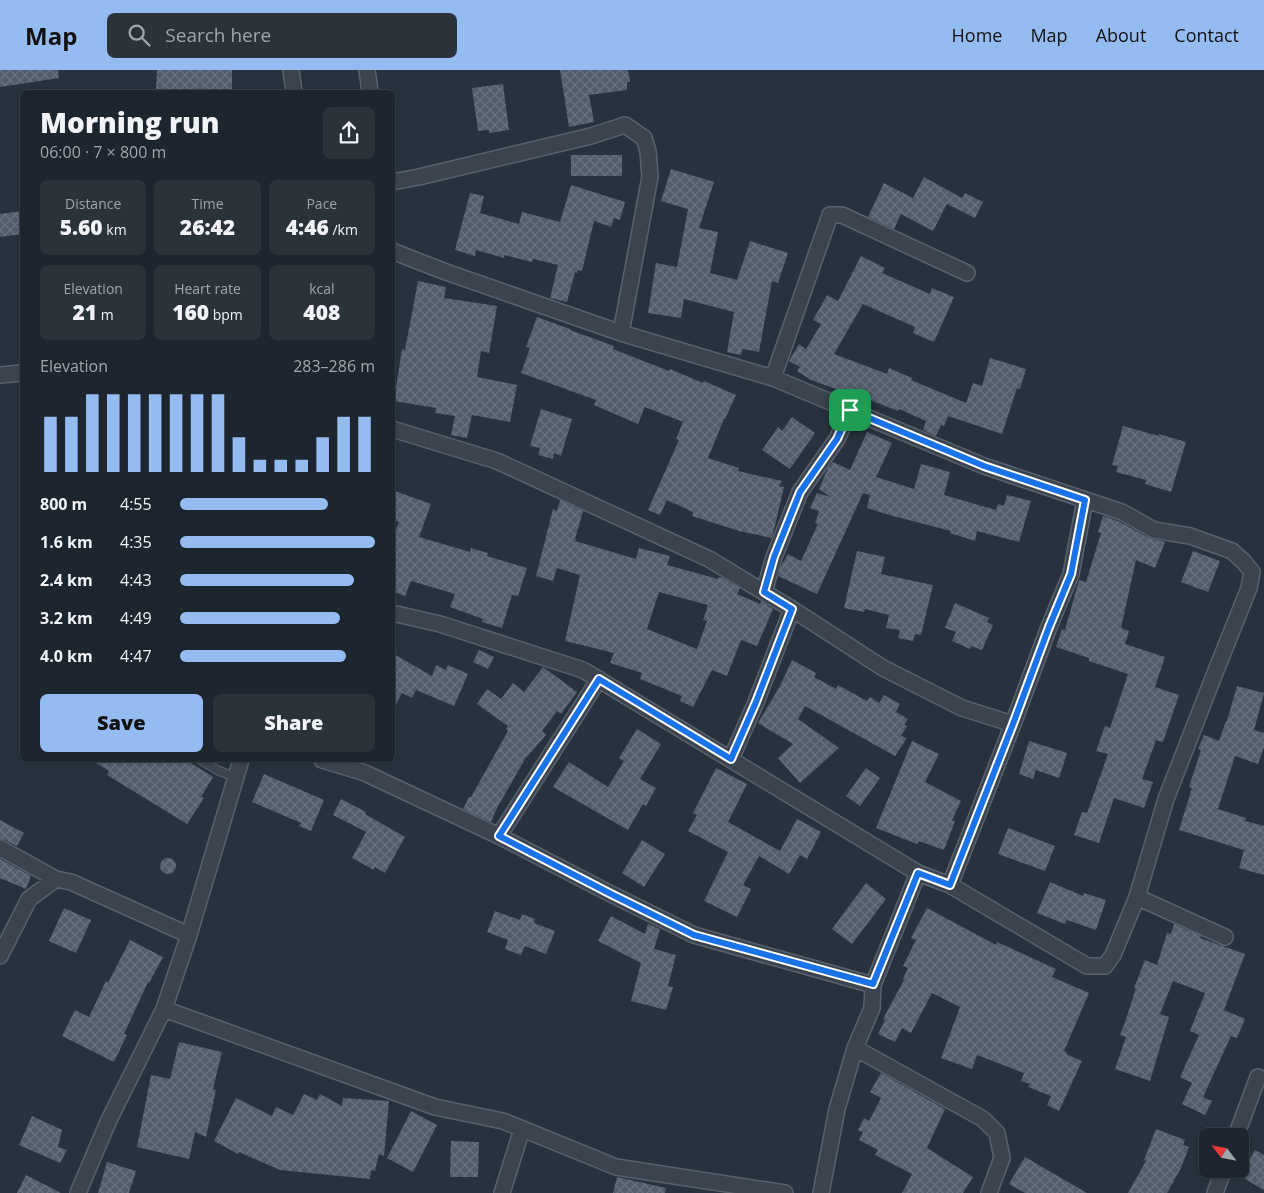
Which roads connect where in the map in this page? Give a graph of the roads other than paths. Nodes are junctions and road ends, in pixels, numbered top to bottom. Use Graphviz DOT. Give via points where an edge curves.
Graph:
graph roads {
  1 [pos="291,70"];
  2 [pos="367,70"];
  3 [pos="294,90"];
  4 [pos="370,90"];
  5 [pos="395,181"];
  6 [pos="395,252"];
  7 [pos="967,273"];
  8 [pos="620,333"];
  9 [pos="20,373"];
  10 [pos="0,375"];
  11 [pos="773,378"];
  12 [pos="850,410"];
  13 [pos="395,430"];
  14 [pos="1085,500"];
  15 [pos="764,592"];
  16 [pos="792,609"];
  17 [pos="395,614"];
  18 [pos="599,679"];
  19 [pos="1013,724"];
  20 [pos="731,759"];
  21 [pos="204,762"];
  22 [pos="240,762"];
  23 [pos="329,762"];
  24 [pos="236,777"];
  25 [pos="499,836"];
  26 [pos="0,848"];
  27 [pos="918,873"];
  28 [pos="56,879"];
  29 [pos="950,885"];
  30 [pos="1137,897"];
  31 [pos="189,935"];
  32 [pos="1225,937"];
  33 [pos="0,956"];
  34 [pos="873,984"];
  35 [pos="164,1009"];
  36 [pos="855,1048"];
  37 [pos="1258,1077"];
  38 [pos="1239,1128"];
  39 [pos="522,1129"];
  40 [pos="1221,1178"];
  41 [pos="78,1193"];
  42 [pos="502,1193"];
  43 [pos="785,1193"];
  44 [pos="821,1193"];
  45 [pos="989,1193"];
  46 [pos="1215,1193"];
  1 -- 3 [label="street"];
  2 -- 4 [label="street"];
  5 -- 8 [label="street" via="625,125 644,138 650,177"];
  6 -- 8 [label="street"];
  7 -- 11 [label="street" via="842,215 830,215"];
  8 -- 11 [label="street"];
  9 -- 10 [label="street"];
  11 -- 12 [label="street"];
  12 -- 14 [label="street" via="984,466"];
  12 -- 15 [label="street" via="837,439 800,492"];
  13 -- 15 [label="street" via="497,461 709,559"];
  14 -- 19 [label="street" via="1071,574"];
  14 -- 30 [label="street" via="1122,512 1154,530 1190,536 1232,552 1252,572 1249,588 1166,799"];
  15 -- 16 [label="street"];
  16 -- 19 [label="street" via="883,668 962,708"];
  16 -- 20 [label="street"];
  17 -- 18 [label="street" via="440,624 583,670"];
  18 -- 20 [label="street"];
  18 -- 25 [label="street"];
  19 -- 29 [label="street"];
  20 -- 27 [label="street"];
  21 -- 24 [label="lane"];
  22 -- 24 [label="street"];
  23 -- 25 [label="street" via="365,773"];
  24 -- 31 [label="street"];
  25 -- 34 [label="street" via="694,935"];
  26 -- 28 [label="street"];
  27 -- 29 [label="street"];
  27 -- 34 [label="street"];
  28 -- 31 [label="street" via="71,882"];
  28 -- 33 [label="street" via="29,899"];
  29 -- 30 [label="street" via="1087,966 1105,966 1114,955"];
  30 -- 32 [label="street"];
  31 -- 35 [label="street"];
  34 -- 36 [label="street" via="872,1008"];
  35 -- 39 [label="street" via="435,1107 503,1121"];
  35 -- 41 [label="street" via="108,1122"];
  36 -- 44 [label="street" via="837,1109"];
  36 -- 45 [label="street" via="983,1119 997,1133 1002,1158"];
  37 -- 38 [label="street"];
  39 -- 42 [label="street"];
  39 -- 43 [label="street" via="616,1167"];
  40 -- 46 [label="street"];
}
